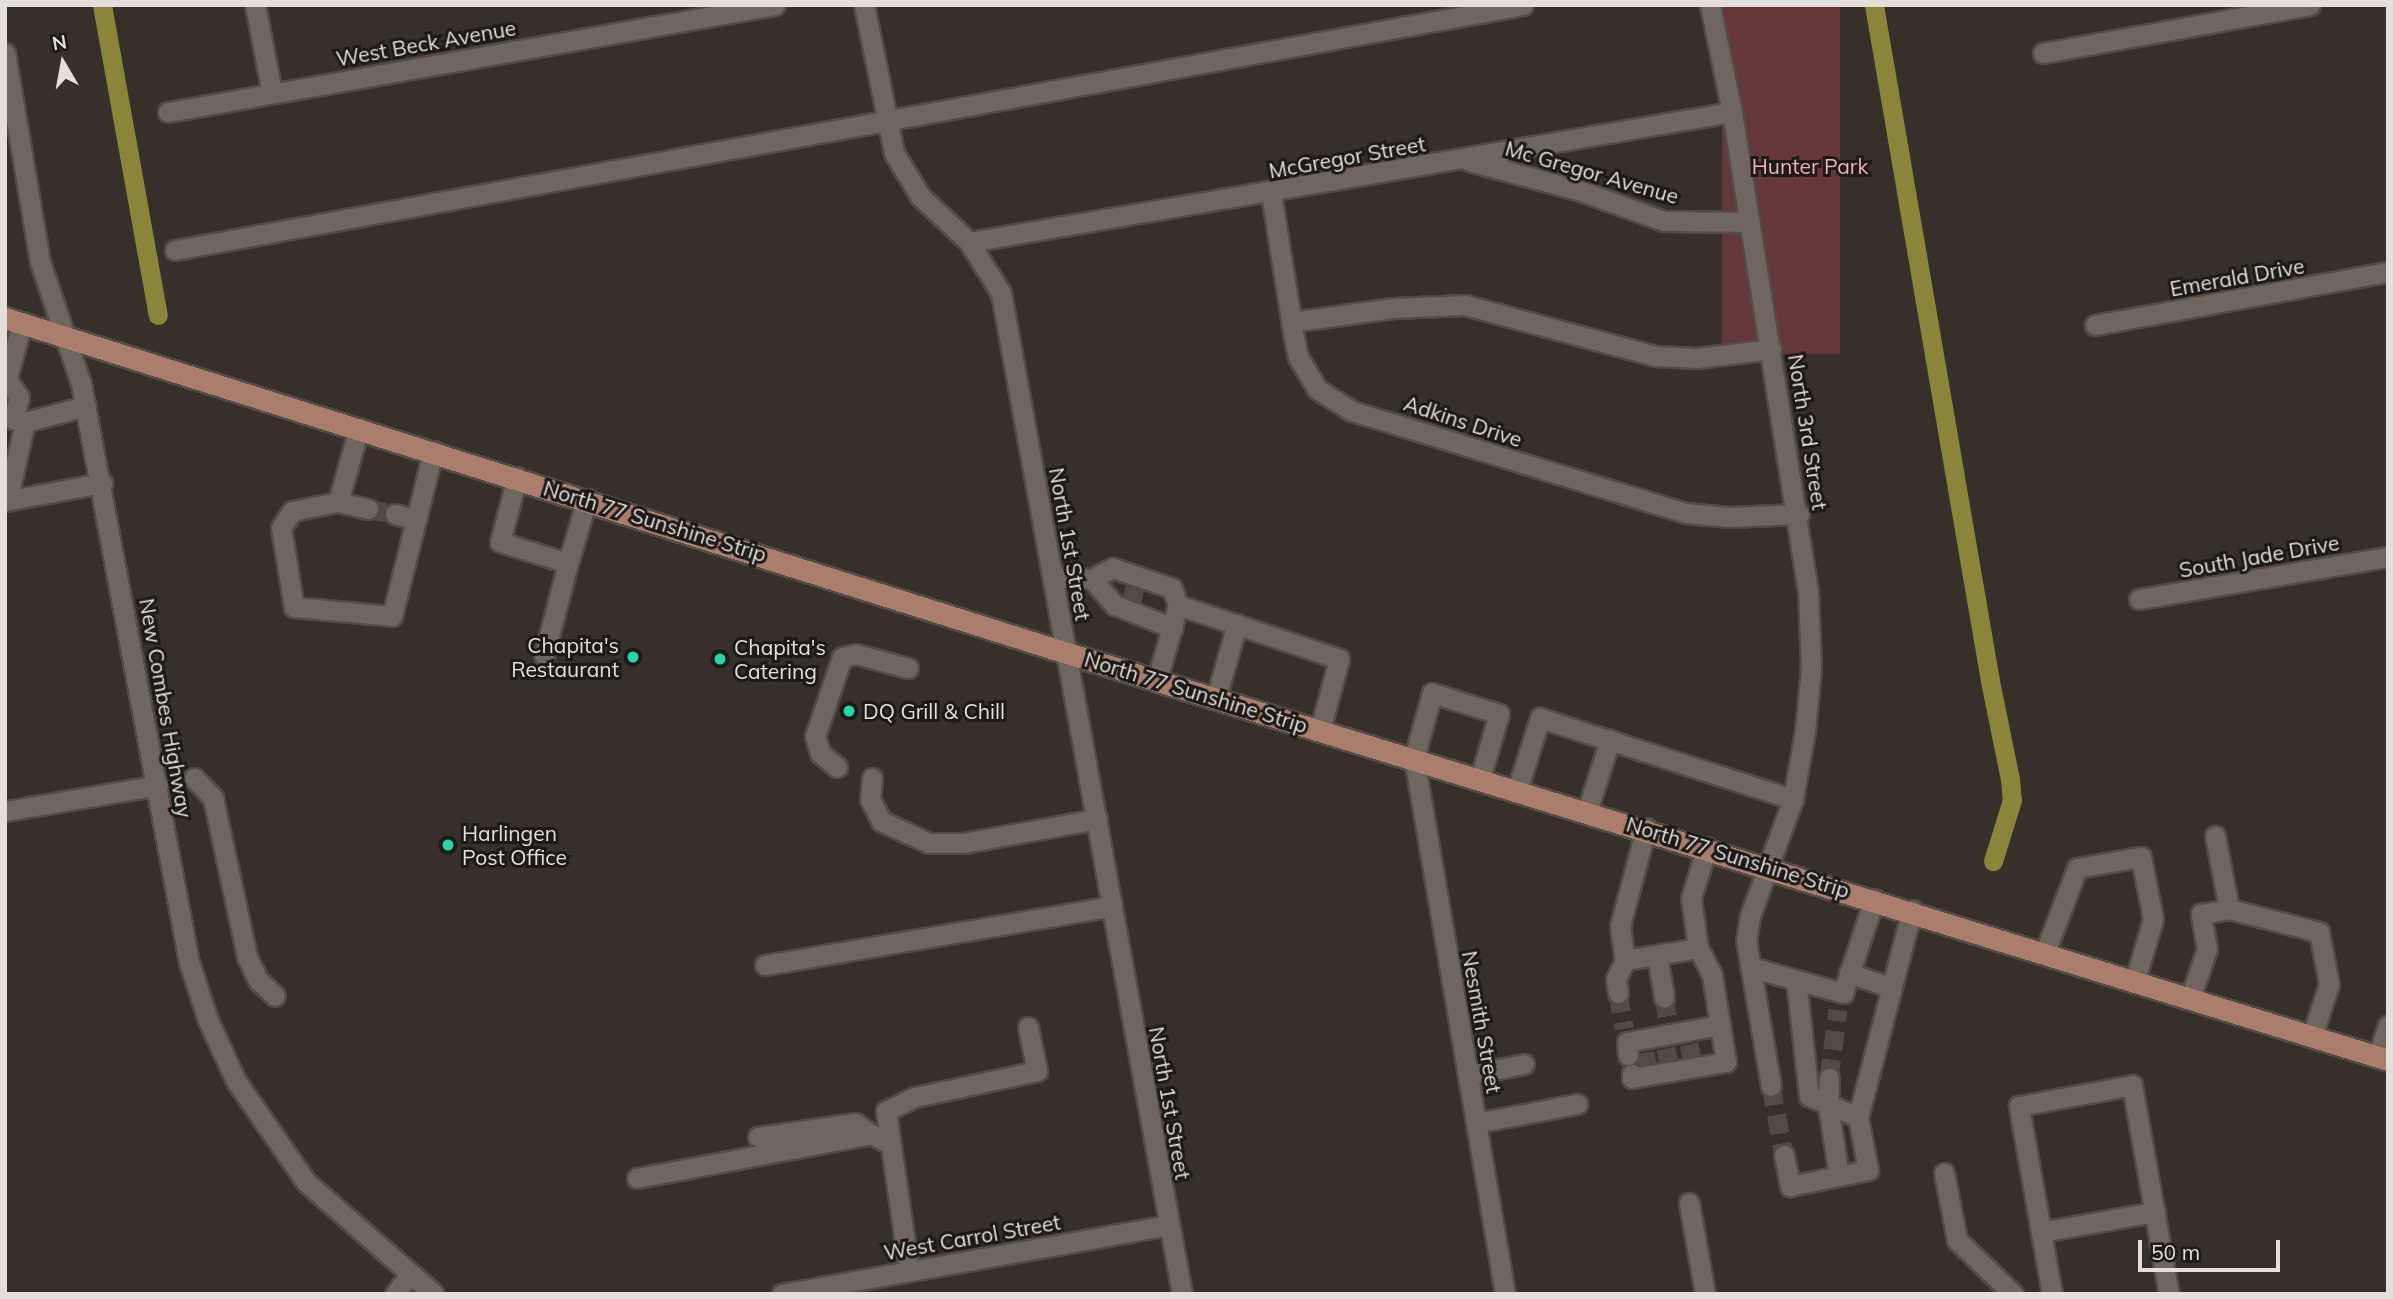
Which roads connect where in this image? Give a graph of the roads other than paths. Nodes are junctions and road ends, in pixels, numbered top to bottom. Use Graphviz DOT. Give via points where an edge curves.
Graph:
graph roads {
  1 [pos="255,5"];
  2 [pos="775,5"];
  3 [pos="864,5"];
  4 [pos="1522,5"];
  5 [pos="1710,5"];
  6 [pos="2310,5"];
  7 [pos="5,53"];
  8 [pos="2043,53"];
  9 [pos="9,91"];
  10 [pos="272,93"];
  11 [pos="168,112"];
  12 [pos="1732,112"];
  13 [pos="885,123"];
  14 [pos="1465,159"];
  15 [pos="1271,194"];
  16 [pos="1750,222"];
  17 [pos="969,242"];
  18 [pos="175,250"];
  19 [pos="2388,272"];
  20 [pos="14,321"];
  21 [pos="1291,322"];
  22 [pos="2095,325"];
  23 [pos="64,336"];
  24 [pos="1771,349"];
  25 [pos="6,377"];
  26 [pos="86,406"];
  27 [pos="15,419"];
  28 [pos="359,428"];
  29 [pos="433,451"];
  30 [pos="517,477"];
  31 [pos="102,483"];
  32 [pos="587,499"];
  33 [pos="6,501"];
  34 [pos="338,502"];
  35 [pos="368,509"];
  36 [pos="395,514"];
  37 [pos="1799,514"];
  38 [pos="416,520"];
  39 [pos="2388,557"];
  40 [pos="568,563"];
  41 [pos="1053,577"];
  42 [pos="1092,579"];
  43 [pos="2138,599"];
  44 [pos="1178,605"];
  45 [pos="1237,624"];
  46 [pos="1173,628"];
  47 [pos="1067,653"];
  48 [pos="544,655"];
  49 [pos="908,668"];
  50 [pos="1157,680"];
  51 [pos="1216,698"];
  52 [pos="1320,730"];
  53 [pos="1610,740"];
  54 [pos="1414,758"];
  55 [pos="837,767"];
  56 [pos="194,778"];
  57 [pos="872,778"];
  58 [pos="1479,778"];
  59 [pos="158,785"];
  60 [pos="1517,790"];
  61 [pos="1793,799"];
  62 [pos="5,811"];
  63 [pos="1587,811"];
  64 [pos="1097,819"];
  65 [pos="1646,828"];
  66 [pos="2215,836"];
  67 [pos="1707,847"];
  68 [pos="1769,866"];
  69 [pos="1874,899"];
  70 [pos="1112,905"];
  71 [pos="2229,909"];
  72 [pos="1912,911"];
  73 [pos="1698,948"];
  74 [pos="2045,952"];
  75 [pos="1657,956"];
  76 [pos="1625,960"];
  77 [pos="765,965"];
  78 [pos="1750,967"];
  79 [pos="1849,973"];
  80 [pos="1796,980"];
  81 [pos="2134,981"];
  82 [pos="1890,986"];
  83 [pos="1618,993"];
  84 [pos="275,996"];
  85 [pos="1664,997"];
  86 [pos="2190,998"];
  87 [pos="1720,1025"];
  88 [pos="2388,1026"];
  89 [pos="1028,1027"];
  90 [pos="2312,1036"];
  91 [pos="1677,1048"];
  92 [pos="2383,1058"];
  93 [pos="1524,1064"];
  94 [pos="1468,1075"];
  95 [pos="1829,1078"];
  96 [pos="1771,1086"];
  97 [pos="1577,1104"];
  98 [pos="1828,1107"];
  99 [pos="1858,1117"];
  100 [pos="1476,1123"];
  101 [pos="758,1138"];
  102 [pos="879,1138"];
  103 [pos="1784,1155"];
  104 [pos="1944,1173"];
  105 [pos="1839,1176"];
  106 [pos="637,1178"];
  107 [pos="1689,1203"];
  108 [pos="2155,1212"];
  109 [pos="1169,1225"];
  110 [pos="2041,1232"];
  111 [pos="909,1271"];
  112 [pos="409,1275"];
  113 [pos="395,1294"];
  114 [pos="434,1294"];
  115 [pos="782,1294"];
  116 [pos="1182,1294"];
  117 [pos="1505,1294"];
  118 [pos="1705,1294"];
  119 [pos="2013,1294"];
  120 [pos="2052,1294"];
  121 [pos="2169,1294"];
  1 -- 10 [label="street"];
  2 -- 10 [label="street, West Beck Avenue"];
  3 -- 13 [label="street, North 1st Street"];
  4 -- 13 [label="street"];
  5 -- 12 [label="street, North 3rd Street"];
  6 -- 8 [label="street"];
  7 -- 9 [label="street, New Combes Highway"];
  9 -- 23 [label="street, New Combes Highway" via="40,262"];
  10 -- 11 [label="street, West Beck Avenue"];
  12 -- 14 [label="street, McGregor Street"];
  12 -- 16 [label="street, North 3rd Street"];
  13 -- 17 [label="street, North 1st Street" via="894,153 920,197"];
  13 -- 18 [label="street"];
  14 -- 15 [label="street, McGregor Street"];
  14 -- 16 [label="street, Mc Gregor Avenue" via="1581,191 1664,221"];
  15 -- 17 [label="street, McGregor Street"];
  15 -- 21 [label="street, Adkins Drive"];
  16 -- 24 [label="street, North 3rd Street"];
  17 -- 41 [label="street, North 1st Street" via="1001,293"];
  19 -- 22 [label="street, Emerald Drive"];
  20 -- 23 [label="main road, North 77 Sunshine Strip"];
  20 -- 25 [label="street"];
  21 -- 24 [label="street" via="1393,308 1465,305 1656,356 1697,358"];
  21 -- 37 [label="street, Adkins Drive" via="1298,357 1317,389 1352,411 1686,513 1740,517"];
  23 -- 26 [label="street, New Combes Highway"];
  23 -- 28 [label="main road, North 77 Sunshine Strip"];
  24 -- 37 [label="street, North 3rd Street"];
  25 -- 27 [label="street" via="19,397"];
  26 -- 27 [label="street"];
  26 -- 31 [label="street, New Combes Highway"];
  27 -- 33 [label="street"];
  28 -- 29 [label="main road, North 77 Sunshine Strip"];
  28 -- 34 [label="street"];
  29 -- 30 [label="main road, North 77 Sunshine Strip"];
  29 -- 38 [label="street"];
  30 -- 32 [label="main road, North 77 Sunshine Strip"];
  30 -- 40 [label="street" via="499,542"];
  31 -- 33 [label="street"];
  31 -- 59 [label="street, New Combes Highway"];
  32 -- 40 [label="street"];
  32 -- 47 [label="main road, North 77 Sunshine Strip"];
  34 -- 35 [label="street"];
  34 -- 38 [label="street" via="292,511 281,528 294,607 392,616"];
  36 -- 38 [label="street"];
  37 -- 61 [label="street, North 3rd Street" via="1811,667"];
  39 -- 43 [label="street, South Jade Drive"];
  40 -- 48 [label="street"];
  41 -- 42 [label="street"];
  41 -- 47 [label="street, North 1st Street"];
  42 -- 44 [label="street" via="1113,568 1136,581 1172,588"];
  42 -- 46 [label="street" via="1115,605"];
  44 -- 45 [label="street"];
  44 -- 46 [label="street"];
  45 -- 51 [label="street"];
  45 -- 52 [label="street" via="1339,659"];
  46 -- 50 [label="street"];
  47 -- 50 [label="main road, North 77 Sunshine Strip"];
  47 -- 64 [label="street, North 1st Street"];
  49 -- 55 [label="street" via="856,654 842,657 815,736 820,753"];
  50 -- 51 [label="main road, North 77 Sunshine Strip"];
  51 -- 52 [label="main road, North 77 Sunshine Strip"];
  52 -- 54 [label="main road, North 77 Sunshine Strip"];
  53 -- 60 [label="street" via="1540,718"];
  53 -- 61 [label="street"];
  53 -- 63 [label="street"];
  54 -- 58 [label="main road, North 77 Sunshine Strip"];
  54 -- 58 [label="street" via="1432,693 1499,714"];
  54 -- 94 [label="street, Nesmith Street"];
  56 -- 84 [label="street" via="213,798 247,957 258,980"];
  57 -- 64 [label="street" via="870,799 881,821 929,843 964,844"];
  58 -- 60 [label="main road, North 77 Sunshine Strip"];
  59 -- 62 [label="street"];
  59 -- 112 [label="street, New Combes Highway" via="189,962 208,1020 236,1081 306,1182"];
  60 -- 63 [label="main road, North 77 Sunshine Strip"];
  61 -- 68 [label="street, North 3rd Street"];
  63 -- 65 [label="main road, North 77 Sunshine Strip"];
  64 -- 70 [label="street, North 1st Street"];
  65 -- 67 [label="main road, North 77 Sunshine Strip"];
  65 -- 76 [label="street" via="1620,926"];
  66 -- 71 [label="street"];
  67 -- 68 [label="main road, North 77 Sunshine Strip"];
  67 -- 73 [label="street" via="1691,898"];
  68 -- 69 [label="main road, North 77 Sunshine Strip"];
  68 -- 78 [label="street, North 3rd Street" via="1750,916 1746,940"];
  69 -- 72 [label="main road, North 77 Sunshine Strip"];
  69 -- 79 [label="street"];
  70 -- 77 [label="street"];
  70 -- 109 [label="street, North 1st Street"];
  71 -- 86 [label="street" via="2201,914 2207,949"];
  71 -- 90 [label="street" via="2319,932 2329,984"];
  72 -- 74 [label="main road, North 77 Sunshine Strip"];
  72 -- 82 [label="street"];
  73 -- 75 [label="street"];
  73 -- 87 [label="street" via="1712,975"];
  74 -- 81 [label="main road, North 77 Sunshine Strip"];
  74 -- 81 [label="street" via="2077,868 2141,857 2153,919"];
  75 -- 76 [label="street"];
  75 -- 85 [label="street"];
  76 -- 83 [label="street" via="1616,979"];
  78 -- 80 [label="street"];
  78 -- 96 [label="street, North 3rd Street"];
  79 -- 80 [label="street" via="1840,1001"];
  79 -- 82 [label="street"];
  80 -- 98 [label="street" via="1809,1096"];
  81 -- 86 [label="main road, North 77 Sunshine Strip"];
  82 -- 99 [label="street"];
  86 -- 90 [label="main road, North 77 Sunshine Strip"];
  87 -- 91 [label="street"];
  87 -- 91 [label="street" via="1726,1062"];
  88 -- 92 [label="street"];
  89 -- 102 [label="street" via="1037,1072 915,1097 886,1111"];
  90 -- 92 [label="main road, North 77 Sunshine Strip"];
  91 -- 91 [label="street" via="1637,1054"];
  93 -- 94 [label="street"];
  94 -- 100 [label="street, Nesmith Street"];
  95 -- 98 [label="street"];
  97 -- 100 [label="street"];
  98 -- 99 [label="street"];
  98 -- 105 [label="street"];
  99 -- 105 [label="street" via="1868,1170"];
  100 -- 117 [label="street, Nesmith Street"];
  101 -- 102 [label="street" via="855,1122"];
  102 -- 106 [label="street"];
  102 -- 111 [label="street"];
  103 -- 105 [label="street" via="1790,1186"];
  104 -- 119 [label="street" via="1957,1240"];
  107 -- 118 [label="street"];
  108 -- 110 [label="street"];
  108 -- 110 [label="street" via="2133,1085 2019,1106"];
  108 -- 121 [label="street"];
  109 -- 111 [label="street, West Carrol Street"];
  109 -- 116 [label="street, North 1st Street"];
  110 -- 120 [label="street"];
  111 -- 115 [label="street, West Carrol Street"];
  112 -- 113 [label="street"];
  112 -- 114 [label="street, New Combes Highway"];
}
